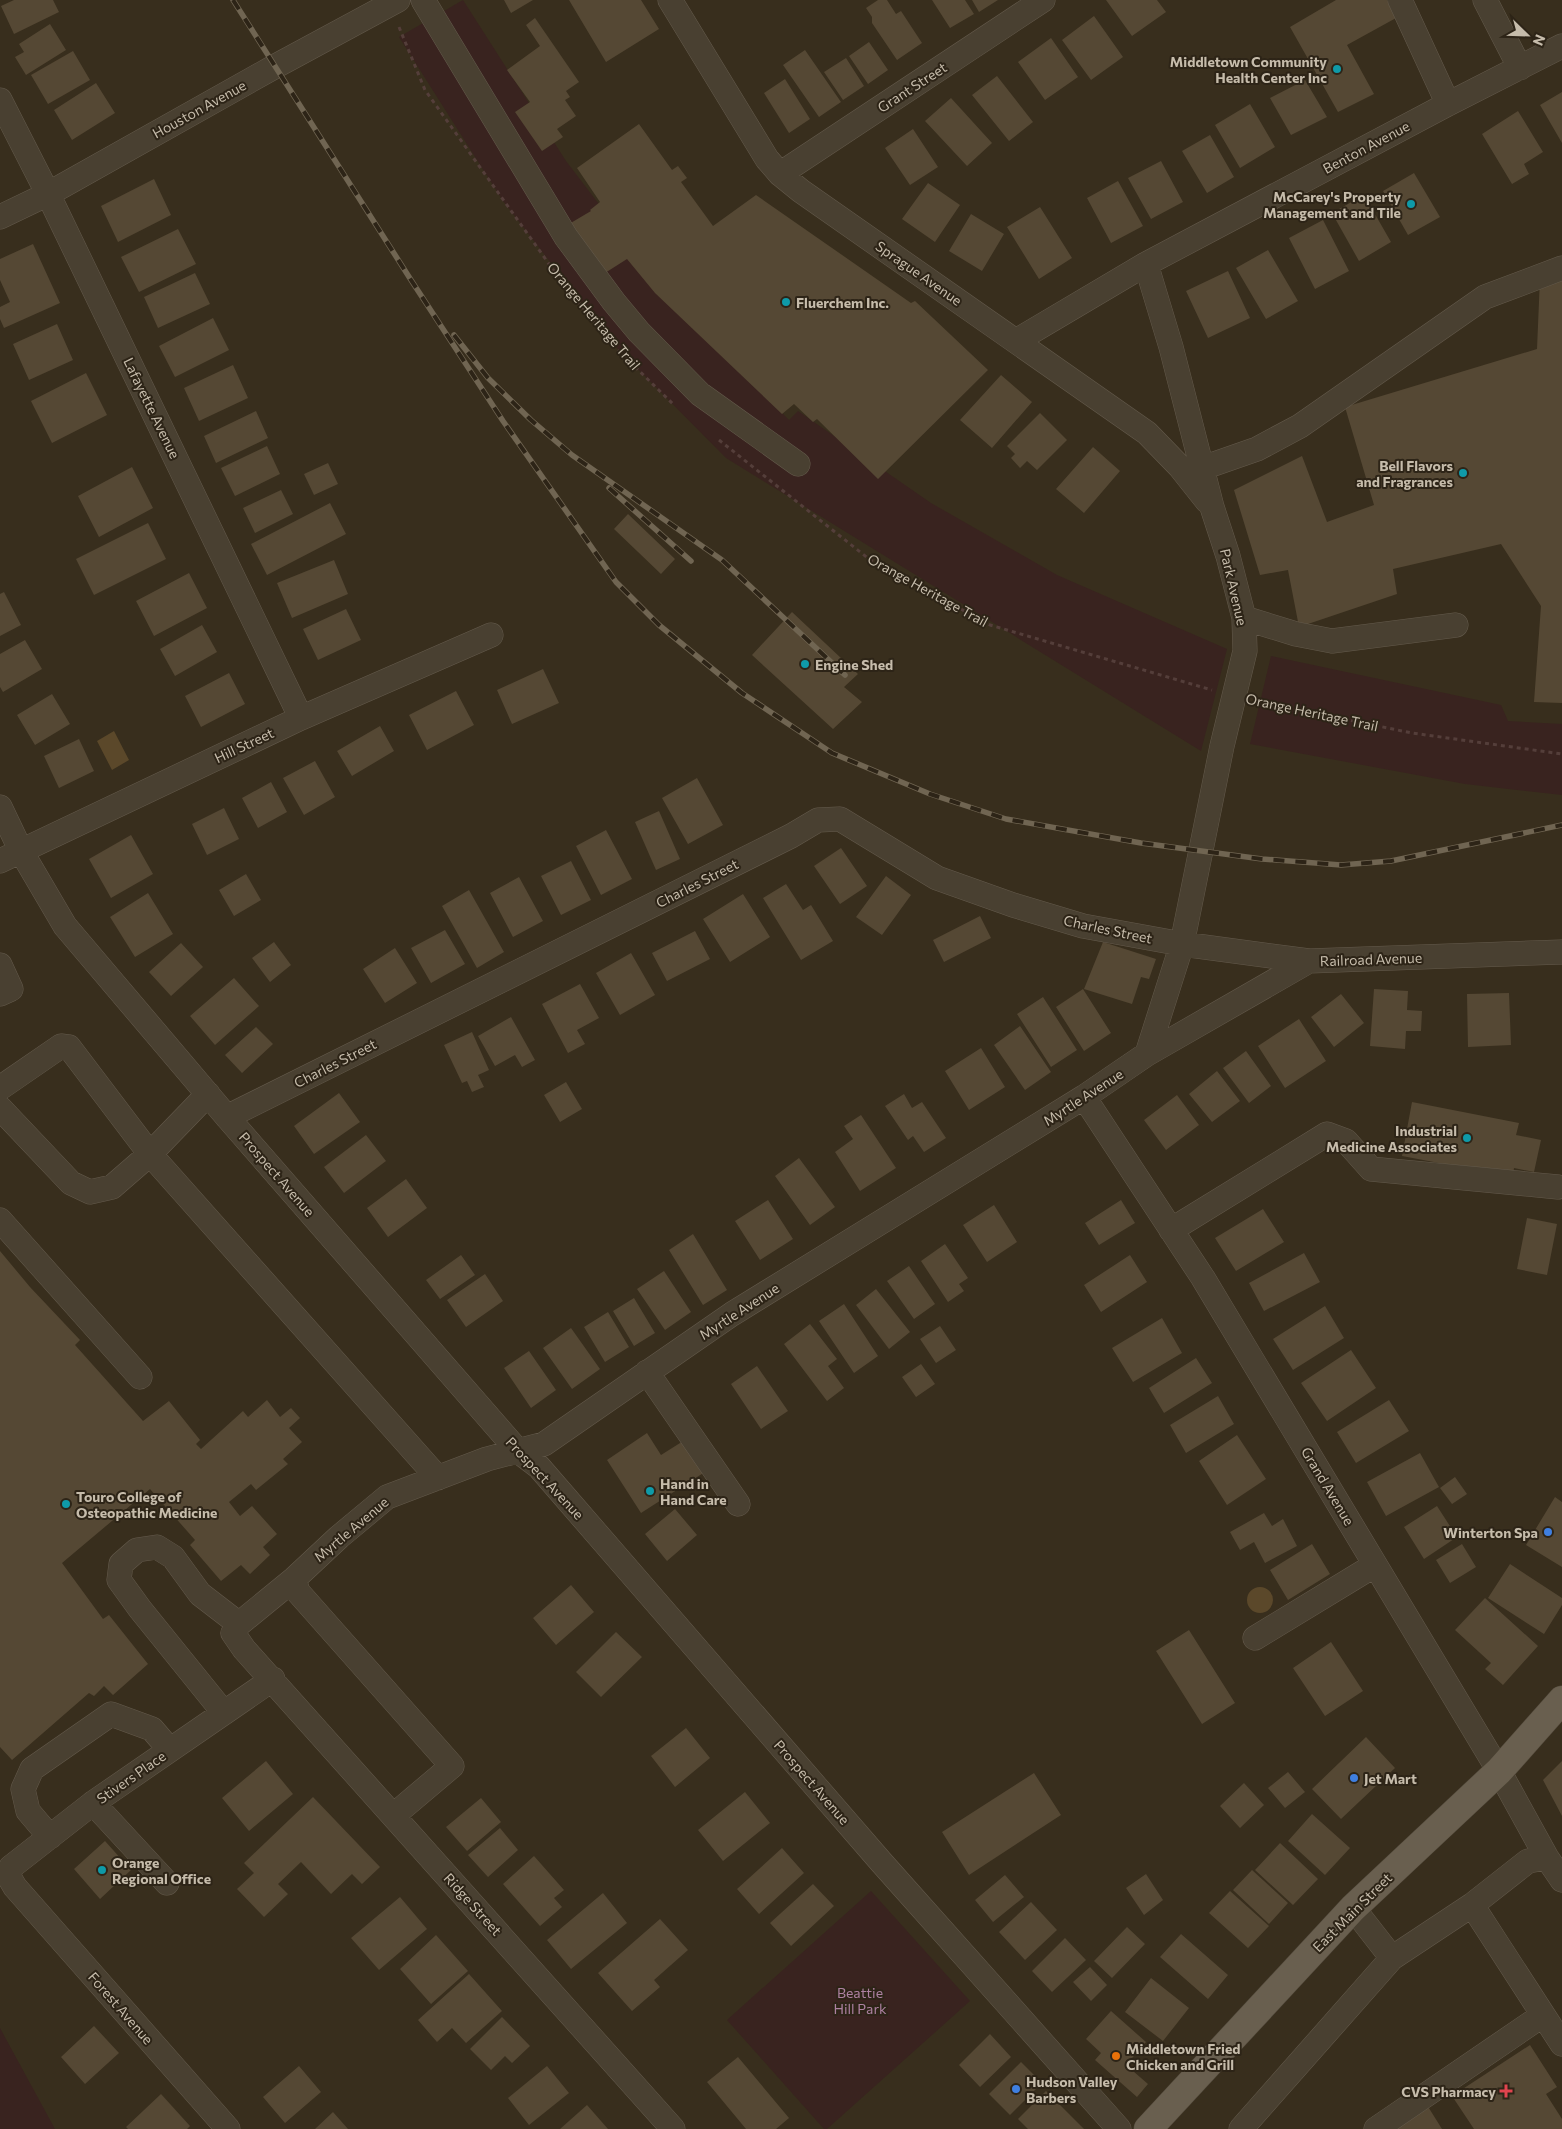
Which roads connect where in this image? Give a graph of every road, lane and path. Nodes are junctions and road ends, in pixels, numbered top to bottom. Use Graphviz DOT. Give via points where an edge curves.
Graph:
graph roads {
  1 [pos="398,0"];
  2 [pos="423,0"];
  3 [pos="670,0"];
  4 [pos="1043,0"];
  5 [pos="1400,0"];
  6 [pos="1485,0"];
  7 [pos="401,34"];
  8 [pos="1562,46"];
  9 [pos="1520,68"];
  10 [pos="0,100"];
  11 [pos="1448,104"];
  12 [pos="780,174"];
  13 [pos="48,194"];
  14 [pos="0,217"];
  15 [pos="1146,264"];
  16 [pos="1562,268"];
  17 [pos="1016,341"];
  18 [pos="675,406"];
  19 [pos="712,434"];
  20 [pos="798,464"];
  21 [pos="1201,466"];
  22 [pos="1212,507"];
  23 [pos="1244,618"];
  24 [pos="1456,625"];
  25 [pos="491,635"];
  26 [pos="1234,696"];
  27 [pos="301,718"];
  28 [pos="1562,754"];
  29 [pos="0,807"];
  30 [pos="21,851"];
  31 [pos="0,861"];
  32 [pos="1182,944"];
  33 [pos="1562,952"];
  34 [pos="1309,961"];
  35 [pos="0,965"];
  36 [pos="0,994"];
  37 [pos="1148,1054"];
  38 [pos="0,1088"];
  39 [pos="208,1094"];
  40 [pos="1084,1097"];
  41 [pos="0,1108"];
  42 [pos="227,1117"];
  43 [pos="150,1154"];
  44 [pos="1558,1187"];
  45 [pos="0,1220"];
  46 [pos="1171,1230"];
  47 [pos="648,1372"];
  48 [pos="140,1377"];
  49 [pos="518,1451"];
  50 [pos="438,1478"];
  51 [pos="738,1504"];
  52 [pos="1375,1565"];
  53 [pos="294,1579"];
  54 [pos="239,1624"];
  55 [pos="1256,1638"];
  56 [pos="273,1679"];
  57 [pos="1562,1700"];
  58 [pos="224,1713"];
  59 [pos="170,1750"];
  60 [pos="1499,1771"];
  61 [pos="93,1803"];
  62 [pos="394,1816"];
  63 [pos="50,1837"];
  64 [pos="1547,1858"];
  65 [pos="8,1879"];
  66 [pos="1562,1880"];
  67 [pos="167,1883"];
  68 [pos="1472,1904"];
  69 [pos="1353,1908"];
  70 [pos="1392,1958"];
  71 [pos="1543,2015"];
  72 [pos="1562,2044"];
  73 [pos="228,2129"];
  74 [pos="673,2129"];
  75 [pos="1119,2129"];
  76 [pos="1148,2129"];
  77 [pos="1242,2129"];
  78 [pos="1376,2129"];
  1 -- 13 [label="street, Houston Avenue"];
  2 -- 20 [label="street" via="566,237 614,302 700,394"];
  3 -- 12 [label="street, Sprague Avenue" via="767,159"];
  4 -- 12 [label="street, Grant Street"];
  5 -- 11 [label="street"];
  6 -- 9 [label="street"];
  7 -- 18 [label="path, Orange Heritage Trail" via="426,90 564,285 621,353"];
  8 -- 9 [label="street, Benton Avenue"];
  9 -- 11 [label="street, Benton Avenue"];
  10 -- 13 [label="street, Lafayette Avenue"];
  11 -- 15 [label="street, Benton Avenue"];
  12 -- 17 [label="street, Sprague Avenue"];
  13 -- 14 [label="street, Houston Avenue"];
  13 -- 27 [label="street, Lafayette Avenue"];
  15 -- 17 [label="street, Benton Avenue"];
  15 -- 21 [label="street, Park Avenue"];
  16 -- 21 [label="street" via="1485,297 1300,426 1257,449"];
  17 -- 22 [label="street, Sprague Avenue" via="1146,432"];
  19 -- 26 [label="path, Orange Heritage Trail" via="869,559 990,625"];
  21 -- 22 [label="street, Park Avenue"];
  22 -- 23 [label="street, Park Avenue"];
  23 -- 24 [label="street" via="1332,641"];
  23 -- 26 [label="street, Park Avenue" via="1245,651"];
  25 -- 27 [label="street, Hill Street"];
  26 -- 28 [label="path, Orange Heritage Trail" via="1412,732"];
  26 -- 32 [label="street, Park Avenue"];
  27 -- 30 [label="street, Hill Street"];
  29 -- 30 [label="street, Prospect Avenue"];
  30 -- 31 [label="street, Hill Street"];
  30 -- 39 [label="street, Prospect Avenue" via="65,926"];
  32 -- 34 [label="street, Railroad Avenue"];
  32 -- 37 [label="street"];
  32 -- 42 [label="street, Charles Street" via="1083,926 1013,904 937,878 840,819 818,820"];
  33 -- 34 [label="street, Railroad Avenue"];
  34 -- 37 [label="street, Myrtle Avenue"];
  35 -- 36 [label="street" via="11,989"];
  37 -- 40 [label="street, Myrtle Avenue"];
  38 -- 43 [label="street" via="61,1046 69,1047"];
  39 -- 42 [label="street, Prospect Avenue"];
  39 -- 43 [label="street"];
  40 -- 46 [label="street, Grand Avenue"];
  40 -- 47 [label="street, Myrtle Avenue" via="732,1314"];
  41 -- 43 [label="street" via="71,1183 90,1192 112,1187"];
  42 -- 49 [label="street, Prospect Avenue"];
  43 -- 50 [label="street"];
  44 -- 46 [label="street" via="1371,1169 1346,1141 1327,1134"];
  45 -- 48 [label="street"];
  46 -- 52 [label="street, Grand Avenue"];
  47 -- 49 [label="street, Myrtle Avenue" via="544,1444"];
  47 -- 51 [label="street"];
  49 -- 50 [label="street, Myrtle Avenue"];
  49 -- 75 [label="street, Prospect Avenue" via="539,1467"];
  50 -- 53 [label="street, Myrtle Avenue" via="387,1497"];
  52 -- 55 [label="street"];
  52 -- 60 [label="street, Grand Avenue"];
  53 -- 54 [label="street, Myrtle Avenue"];
  53 -- 62 [label="street" via="298,1592 452,1766"];
  54 -- 56 [label="street" via="233,1633"];
  54 -- 58 [label="street" via="200,1594 173,1557 157,1547 137,1550 122,1564 119,1580"];
  56 -- 58 [label="street, Stivers Place"];
  56 -- 62 [label="street, Ridge Street"];
  57 -- 60 [label="main road, East Main Street"];
  58 -- 59 [label="street, Stivers Place"];
  59 -- 61 [label="street, Stivers Place"];
  59 -- 63 [label="street" via="152,1729 111,1714 32,1769 23,1789 28,1811"];
  60 -- 64 [label="street, Grand Avenue"];
  60 -- 69 [label="main road, East Main Street"];
  61 -- 63 [label="street, Stivers Place"];
  61 -- 67 [label="street"];
  62 -- 74 [label="street, Ridge Street"];
  63 -- 65 [label="street, Stivers Place" via="11,1867"];
  64 -- 66 [label="street, Grand Avenue"];
  64 -- 68 [label="street" via="1528,1861"];
  65 -- 73 [label="street, Forest Avenue"];
  68 -- 70 [label="street"];
  68 -- 71 [label="street"];
  69 -- 70 [label="street"];
  69 -- 76 [label="main road, East Main Street"];
  70 -- 77 [label="street"];
  71 -- 72 [label="street"];
  71 -- 78 [label="street"];
}
